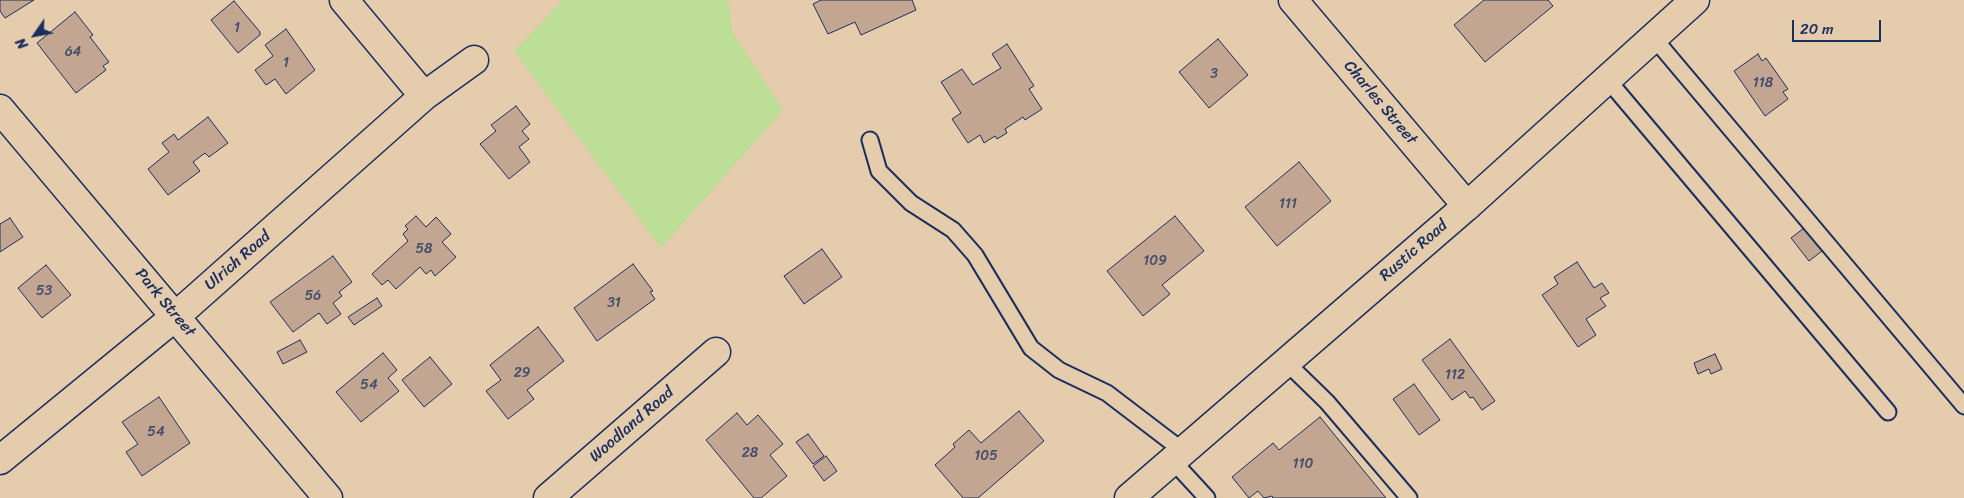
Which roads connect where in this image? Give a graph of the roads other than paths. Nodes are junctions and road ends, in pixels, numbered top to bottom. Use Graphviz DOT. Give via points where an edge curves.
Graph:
graph roads {
  1 [pos="344,0"];
  2 [pos="1293,0"];
  3 [pos="1695,0"];
  4 [pos="1654,37"];
  5 [pos="474,60"];
  6 [pos="1607,79"];
  7 [pos="424,96"];
  8 [pos="0,109"];
  9 [pos="870,140"];
  10 [pos="1467,206"];
  11 [pos="176,316"];
  12 [pos="716,352"];
  13 [pos="1286,362"];
  14 [pos="1964,406"];
  15 [pos="1888,412"];
  16 [pos="1178,456"];
  17 [pos="0,460"];
  18 [pos="328,498"];
  19 [pos="548,498"];
  20 [pos="1129,498"];
  21 [pos="1207,498"];
  22 [pos="1409,498"];
  1 -- 7 [label="street"];
  2 -- 10 [label="street, Charles Street"];
  3 -- 4 [label="street, Rustic Road"];
  4 -- 6 [label="street, Rustic Road"];
  4 -- 14 [label="lane"];
  5 -- 7 [label="street, Ulrich Road"];
  6 -- 10 [label="street, Rustic Road"];
  6 -- 15 [label="lane"];
  7 -- 11 [label="street, Ulrich Road"];
  8 -- 11 [label="street, Park Street"];
  9 -- 16 [label="lane" via="879,171 911,203 953,230 975,256 1031,348 1059,370 1107,393"];
  10 -- 13 [label="street, Rustic Road"];
  11 -- 17 [label="street, Ulrich Road"];
  11 -- 18 [label="street, Park Street"];
  12 -- 19 [label="street, Woodland Road"];
  13 -- 16 [label="street, Rustic Road"];
  13 -- 22 [label="lane" via="1327,402"];
  16 -- 20 [label="street, Rustic Road"];
  16 -- 21 [label="lane"];
}
